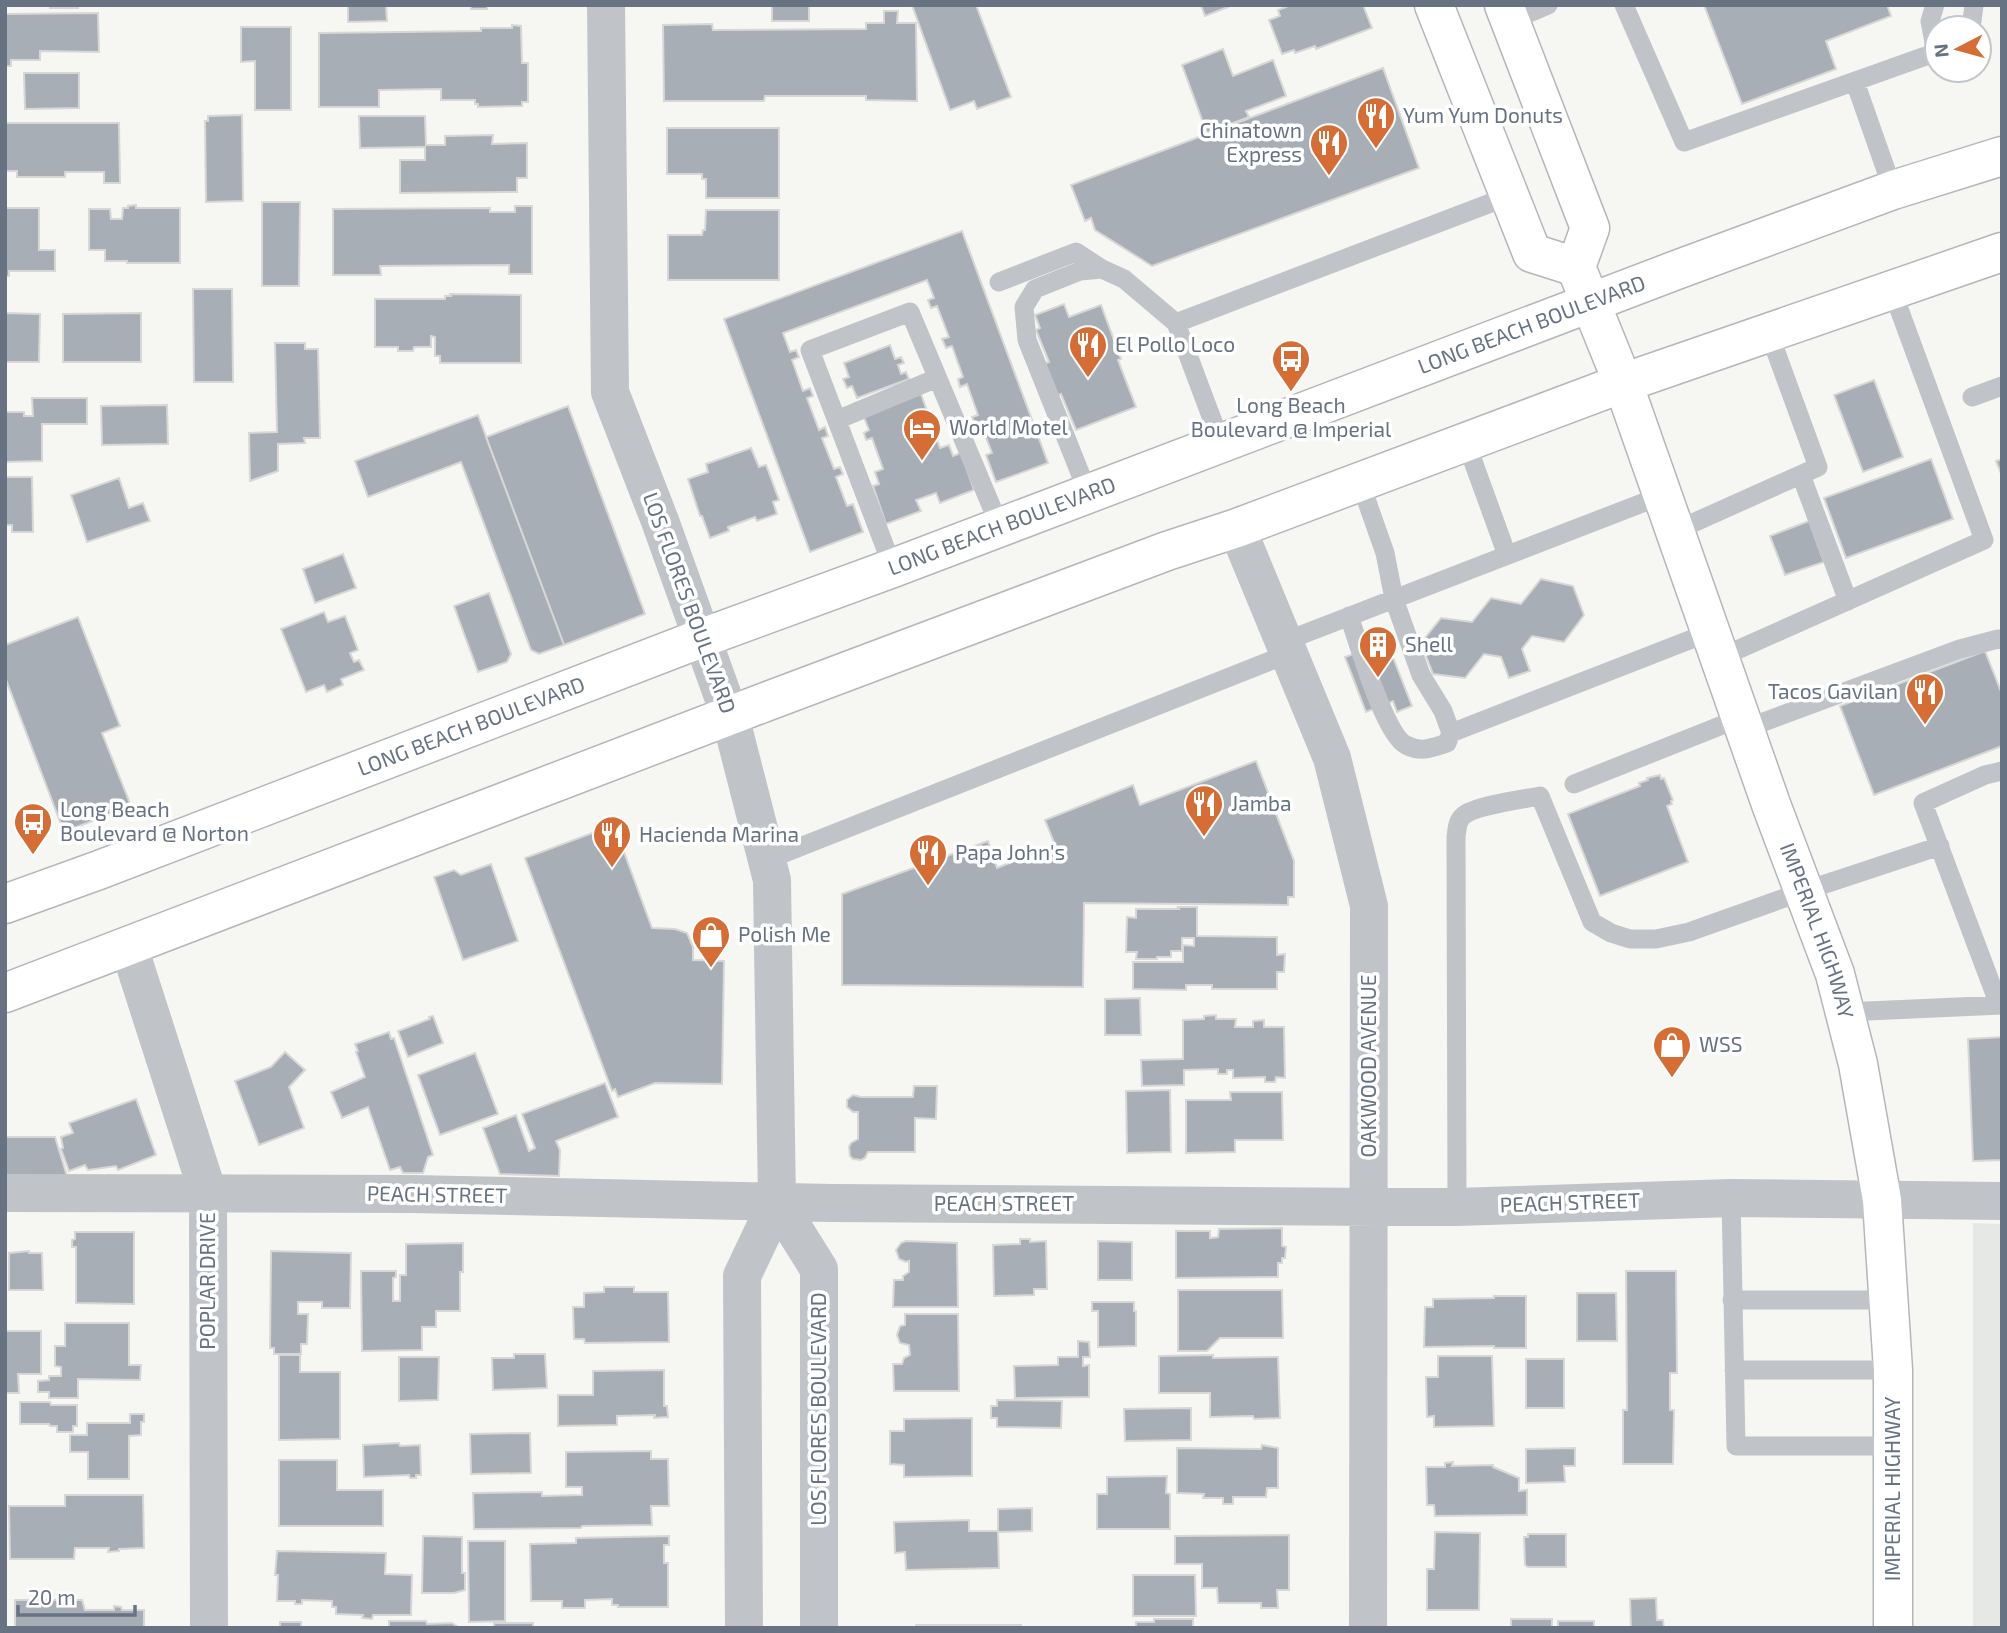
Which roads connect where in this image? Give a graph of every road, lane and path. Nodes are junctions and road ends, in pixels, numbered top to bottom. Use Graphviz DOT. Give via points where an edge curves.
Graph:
graph roads {
  1 [pos="606,5"];
  2 [pos="1434,5"];
  3 [pos="1548,5"];
  4 [pos="1623,5"];
  5 [pos="1507,13"];
  6 [pos="1923,57"];
  7 [pos="1855,82"];
  8 [pos="2002,156"];
  9 [pos="1893,190"];
  10 [pos="1509,196"];
  11 [pos="2002,252"];
  12 [pos="1576,267"];
  13 [pos="1102,269"];
  14 [pos="999,282"];
  15 [pos="1892,290"];
  16 [pos="1590,303"];
  17 [pos="1176,323"];
  18 [pos="1769,333"];
  19 [pos="937,378"];
  20 [pos="1623,383"];
  21 [pos="2002,386"];
  22 [pos="1972,397"];
  23 [pos="837,420"];
  24 [pos="1466,442"];
  25 [pos="1221,443"];
  26 [pos="1801,475"];
  27 [pos="1360,482"];
  28 [pos="1088,493"];
  29 [pos="1663,495"];
  30 [pos="1000,527"];
  31 [pos="1237,528"];
  32 [pos="1675,531"];
  33 [pos="1507,555"];
  34 [pos="893,568"];
  35 [pos="1394,599"];
  36 [pos="1848,601"];
  37 [pos="1349,616"];
  38 [pos="702,638"];
  39 [pos="2002,640"];
  40 [pos="1715,645"];
  41 [pos="1286,648"];
  42 [pos="730,716"];
  43 [pos="1742,724"];
  44 [pos="1451,733"];
  45 [pos="2002,771"];
  46 [pos="1574,784"];
  47 [pos="1940,846"];
  48 [pos="768,860"];
  49 [pos="1804,891"];
  50 [pos="5,904"];
  51 [pos="129,947"];
  52 [pos="5,993"];
  53 [pos="2000,1005"];
  54 [pos="1845,1012"];
  55 [pos="5,1193"];
  56 [pos="208,1194"];
  57 [pos="1731,1198"];
  58 [pos="1882,1200"];
  59 [pos="2002,1201"];
  60 [pos="777,1202"];
  61 [pos="1368,1206"];
  62 [pos="1457,1207"];
  63 [pos="1732,1300"];
  64 [pos="1888,1300"];
  65 [pos="1734,1370"];
  66 [pos="1893,1370"];
  67 [pos="1893,1446"];
  68 [pos="209,1628"];
  69 [pos="744,1628"];
  70 [pos="819,1628"];
  71 [pos="1368,1628"];
  72 [pos="1893,1628"];
  1 -- 38 [label="street, LOS FLORES BOULEVARD" via="610,392"];
  2 -- 10 [label="main road"];
  3 -- 5 [label="lane"];
  4 -- 7 [label="lane" via="1684,142"];
  5 -- 12 [label="main road" via="1590,228"];
  6 -- 7 [label="lane"];
  7 -- 9 [label="lane"];
  8 -- 9 [label="main road, LONG BEACH BOULEVARD"];
  9 -- 16 [label="main road, LONG BEACH BOULEVARD"];
  10 -- 12 [label="main road" via="1532,253"];
  10 -- 17 [label="lane"];
  11 -- 15 [label="main road"];
  12 -- 16 [label="main road, IMPERIAL HIGHWAY"];
  13 -- 14 [label="lane" via="1076,253"];
  13 -- 17 [label="lane" via="1124,279"];
  13 -- 28 [label="lane" via="1080,271 1035,289 1024,307 1027,340"];
  15 -- 18 [label="main road"];
  15 -- 36 [label="lane" via="1984,540"];
  16 -- 20 [label="main road, IMPERIAL HIGHWAY"];
  16 -- 25 [label="main road, LONG BEACH BOULEVARD"];
  17 -- 25 [label="lane"];
  18 -- 20 [label="main road"];
  18 -- 26 [label="lane" via="1818,467"];
  19 -- 23 [label="lane"];
  19 -- 23 [label="lane" via="910,312 810,350"];
  19 -- 30 [label="lane"];
  20 -- 24 [label="main road"];
  20 -- 29 [label="main road, IMPERIAL HIGHWAY"];
  21 -- 22 [label="lane"];
  23 -- 34 [label="lane"];
  24 -- 27 [label="main road"];
  24 -- 33 [label="lane"];
  25 -- 28 [label="main road, LONG BEACH BOULEVARD"];
  26 -- 32 [label="lane"];
  26 -- 36 [label="lane"];
  27 -- 31 [label="main road"];
  27 -- 35 [label="lane" via="1385,554"];
  28 -- 30 [label="main road, LONG BEACH BOULEVARD"];
  29 -- 32 [label="main road, IMPERIAL HIGHWAY"];
  29 -- 33 [label="lane"];
  30 -- 34 [label="main road, LONG BEACH BOULEVARD"];
  31 -- 41 [label="street, OAKWOOD AVENUE"];
  31 -- 42 [label="main road"];
  32 -- 40 [label="main road, IMPERIAL HIGHWAY"];
  33 -- 35 [label="lane"];
  34 -- 38 [label="main road, LONG BEACH BOULEVARD"];
  35 -- 37 [label="lane"];
  35 -- 44 [label="lane" via="1421,675"];
  36 -- 40 [label="lane"];
  37 -- 41 [label="lane"];
  37 -- 44 [label="lane" via="1389,724 1403,744 1424,751 1447,743"];
  38 -- 42 [label="street, LOS FLORES BOULEVARD"];
  38 -- 50 [label="main road, LONG BEACH BOULEVARD"];
  39 -- 43 [label="lane" via="1961,649"];
  40 -- 43 [label="main road, IMPERIAL HIGHWAY"];
  40 -- 44 [label="lane"];
  41 -- 48 [label="lane"];
  41 -- 61 [label="street, OAKWOOD AVENUE" via="1332,758 1370,906"];
  42 -- 48 [label="street, LOS FLORES BOULEVARD"];
  42 -- 51 [label="main road"];
  43 -- 46 [label="lane"];
  43 -- 49 [label="main road, IMPERIAL HIGHWAY"];
  45 -- 47 [label="lane" via="1923,803"];
  47 -- 49 [label="lane"];
  47 -- 53 [label="lane"];
  48 -- 60 [label="street, LOS FLORES BOULEVARD"];
  49 -- 54 [label="main road, IMPERIAL HIGHWAY"];
  49 -- 62 [label="lane" via="1689,932 1630,939 1592,922 1540,796 1462,816 1456,837"];
  51 -- 52 [label="main road"];
  51 -- 56 [label="street, POPLAR DRIVE"];
  53 -- 54 [label="lane"];
  54 -- 58 [label="main road, IMPERIAL HIGHWAY"];
  55 -- 56 [label="street, PEACH STREET"];
  56 -- 60 [label="street, PEACH STREET"];
  56 -- 68 [label="street, POPLAR DRIVE"];
  57 -- 58 [label="street, PEACH STREET"];
  57 -- 62 [label="street, PEACH STREET"];
  57 -- 63 [label="lane"];
  58 -- 59 [label="street, PEACH STREET"];
  58 -- 64 [label="main road, IMPERIAL HIGHWAY"];
  60 -- 61 [label="street, PEACH STREET"];
  60 -- 69 [label="street, LOS FLORES BOULEVARD" via="742,1276"];
  60 -- 70 [label="street, LOS FLORES BOULEVARD" via="819,1269"];
  61 -- 62 [label="street, PEACH STREET"];
  61 -- 71 [label="street, OAKWOOD AVENUE"];
  63 -- 64 [label="lane"];
  63 -- 65 [label="lane"];
  64 -- 66 [label="main road, IMPERIAL HIGHWAY"];
  65 -- 66 [label="lane"];
  65 -- 67 [label="lane" via="1736,1446"];
  66 -- 67 [label="main road, IMPERIAL HIGHWAY"];
  67 -- 72 [label="main road, IMPERIAL HIGHWAY"];
}
